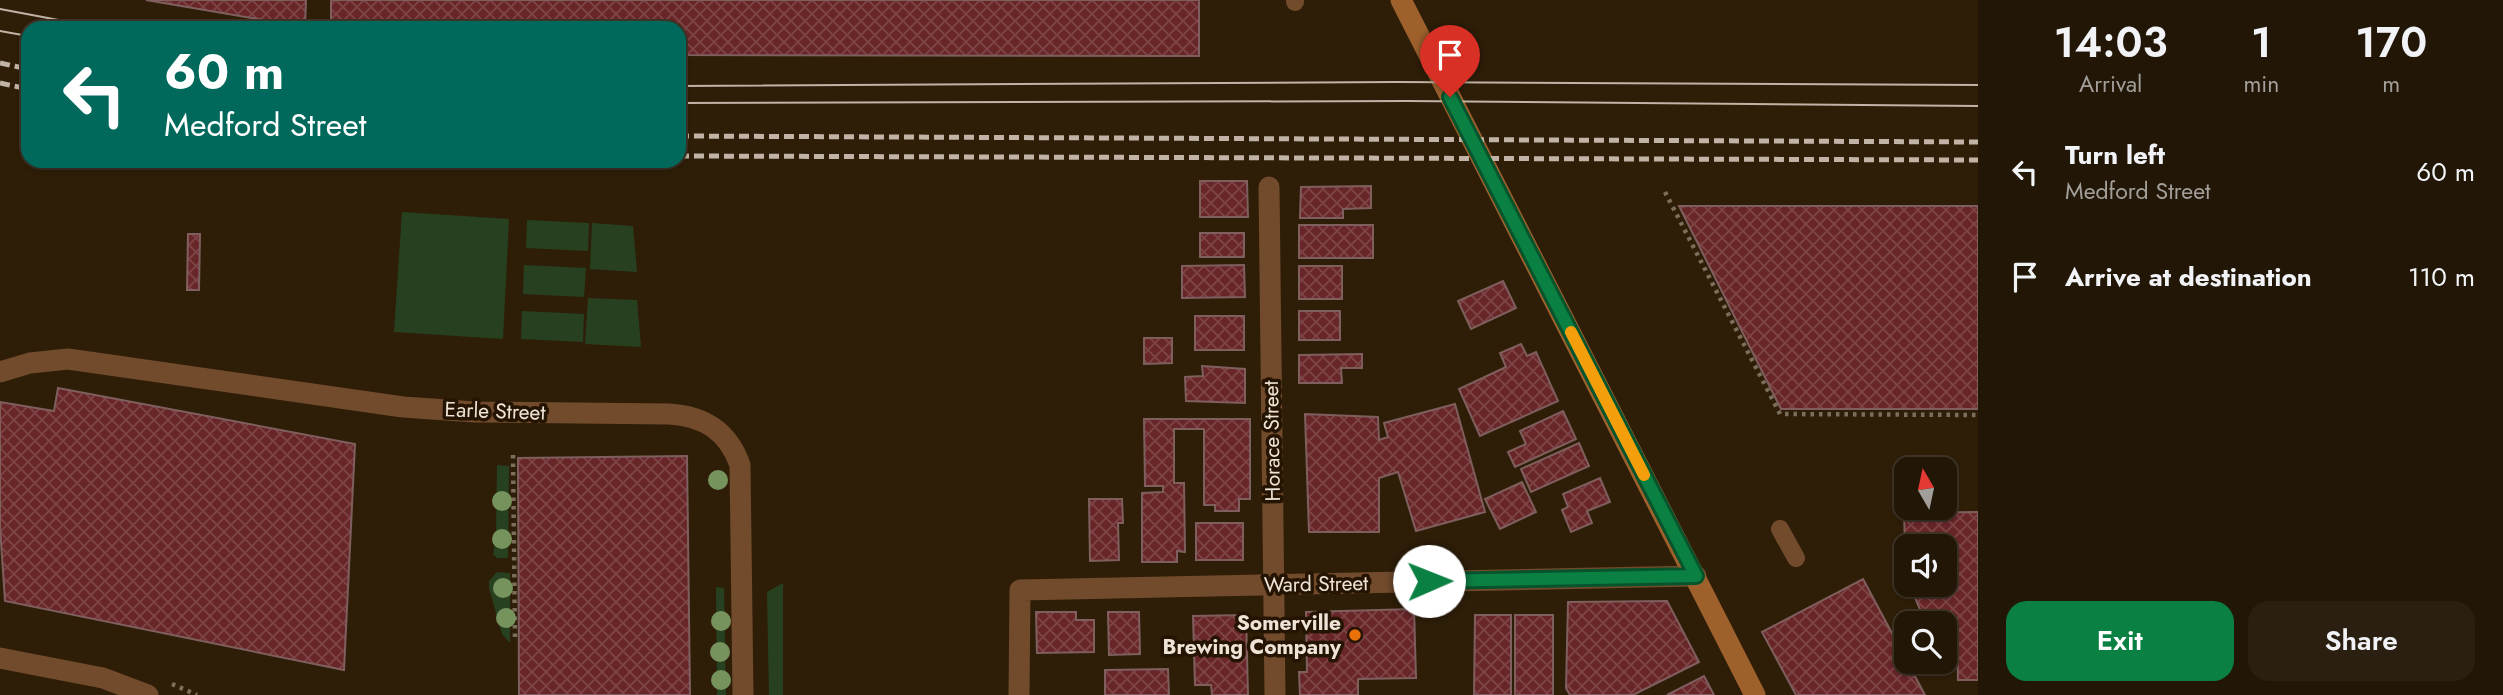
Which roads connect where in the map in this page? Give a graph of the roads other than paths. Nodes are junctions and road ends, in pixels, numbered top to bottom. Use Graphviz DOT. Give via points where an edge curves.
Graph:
graph roads {
  1 [pos="1401,0"];
  2 [pos="1269,187"];
  3 [pos="0,372"];
  4 [pos="1780,529"];
  5 [pos="1796,558"];
  6 [pos="1696,576"];
  7 [pos="1273,585"];
  8 [pos="0,658"];
  9 [pos="148,695"];
  10 [pos="743,695"];
  11 [pos="1019,695"];
  12 [pos="1275,695"];
  13 [pos="1755,695"];
  1 -- 6 [label="main road"];
  2 -- 7 [label="street, Horace Street"];
  3 -- 10 [label="street, Earle Street" via="68,359 402,407 697,417 724,436 740,465"];
  4 -- 5 [label="lane"];
  6 -- 7 [label="street, Ward Street"];
  6 -- 13 [label="main road"];
  7 -- 11 [label="street, Ward Street" via="1020,590"];
  7 -- 12 [label="street, Horace Street"];
  8 -- 9 [label="street" via="103,678"];
}
